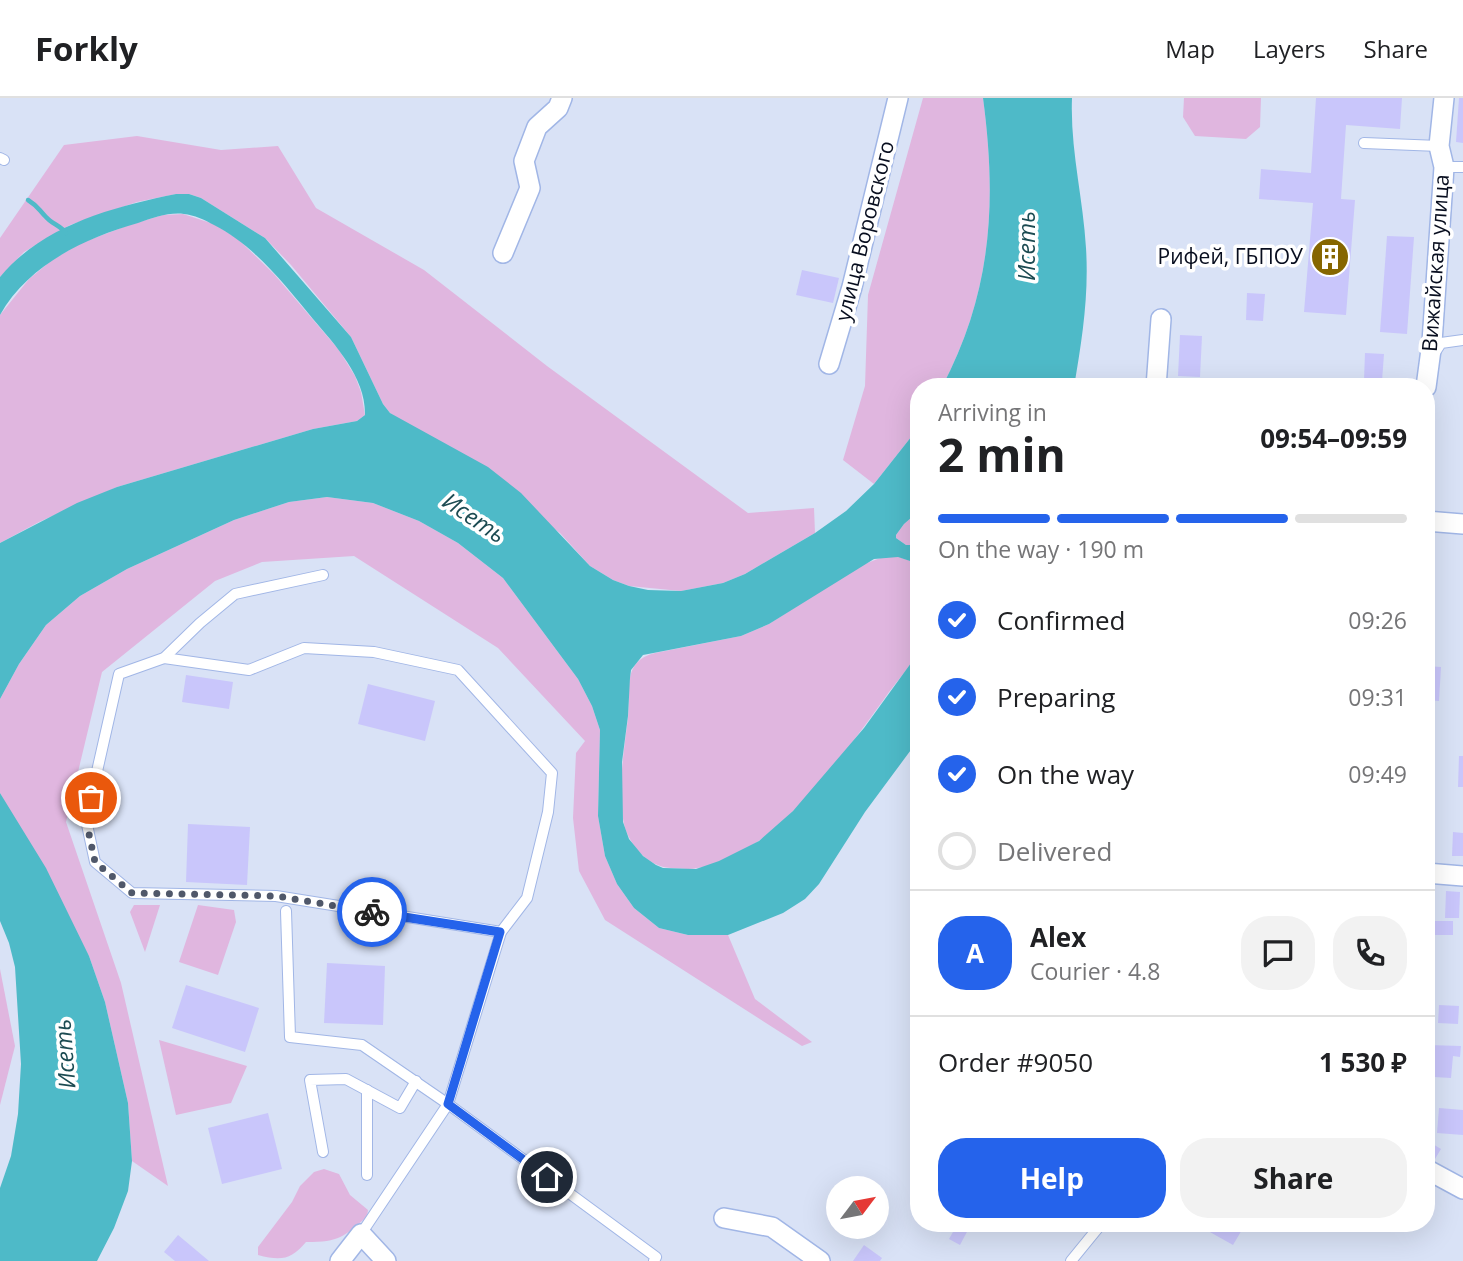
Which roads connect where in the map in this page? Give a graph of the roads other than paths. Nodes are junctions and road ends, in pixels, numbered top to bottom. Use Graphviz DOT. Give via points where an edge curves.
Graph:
graph roads {
  1 [pos="562,98"];
  2 [pos="898,98"];
  3 [pos="1444,98"];
  4 [pos="1364,144"];
  5 [pos="1439,146"];
  6 [pos="1454,167"];
  7 [pos="503,253"];
  8 [pos="1161,319"];
  9 [pos="1463,340"];
  10 [pos="1429,361"];
  11 [pos="829,364"];
  12 [pos="1157,378"];
  13 [pos="1427,378"];
  14 [pos="1435,522"];
  15 [pos="1463,524"];
  16 [pos="323,575"];
  17 [pos="164,658"];
  18 [pos="1435,874"];
  19 [pos="1463,876"];
  20 [pos="286,911"];
  21 [pos="500,932"];
  22 [pos="416,1081"];
  23 [pos="367,1090"];
  24 [pos="448,1104"];
  25 [pos="323,1152"];
  26 [pos="1435,1174"];
  27 [pos="366,1175"];
  28 [pos="1463,1189"];
  29 [pos="724,1218"];
  30 [pos="1095,1232"];
  31 [pos="361,1234"];
  32 [pos="384,1260"];
  33 [pos="340,1261"];
  34 [pos="654,1261"];
  35 [pos="820,1261"];
  36 [pos="1071,1261"];
  1 -- 7 [label="street" via="537,127 524,160 530,188"];
  2 -- 11 [label="street, улица Воровского"];
  3 -- 5 [label="street, Вижайская улица"];
  4 -- 5 [label="lane"];
  5 -- 6 [label="street, Вижайская улица"];
  6 -- 10 [label="street, Вижайская улица"];
  8 -- 12 [label="street"];
  9 -- 10 [label="lane" via="1441,343"];
  10 -- 13 [label="street, Вижайская улица"];
  14 -- 15 [label="street"];
  16 -- 17 [label="lane" via="235,594"];
  17 -- 21 [label="lane" via="250,670 304,648 374,652 458,670 552,773 548,812 527,898"];
  17 -- 21 [label="lane" via="118,674 86,820 95,862 132,893 276,896"];
  18 -- 19 [label="street"];
  20 -- 22 [label="lane" via="290,1037 362,1045"];
  21 -- 24 [label="lane"];
  22 -- 23 [label="lane" via="400,1108"];
  22 -- 24 [label="lane"];
  23 -- 25 [label="lane" via="346,1079 310,1080"];
  23 -- 27 [label="lane"];
  24 -- 31 [label="lane"];
  24 -- 34 [label="lane" via="656,1257"];
  26 -- 28 [label="street"];
  29 -- 35 [label="street" via="772,1227"];
  30 -- 36 [label="lane"];
  31 -- 32 [label="street"];
  31 -- 33 [label="street"];
}
